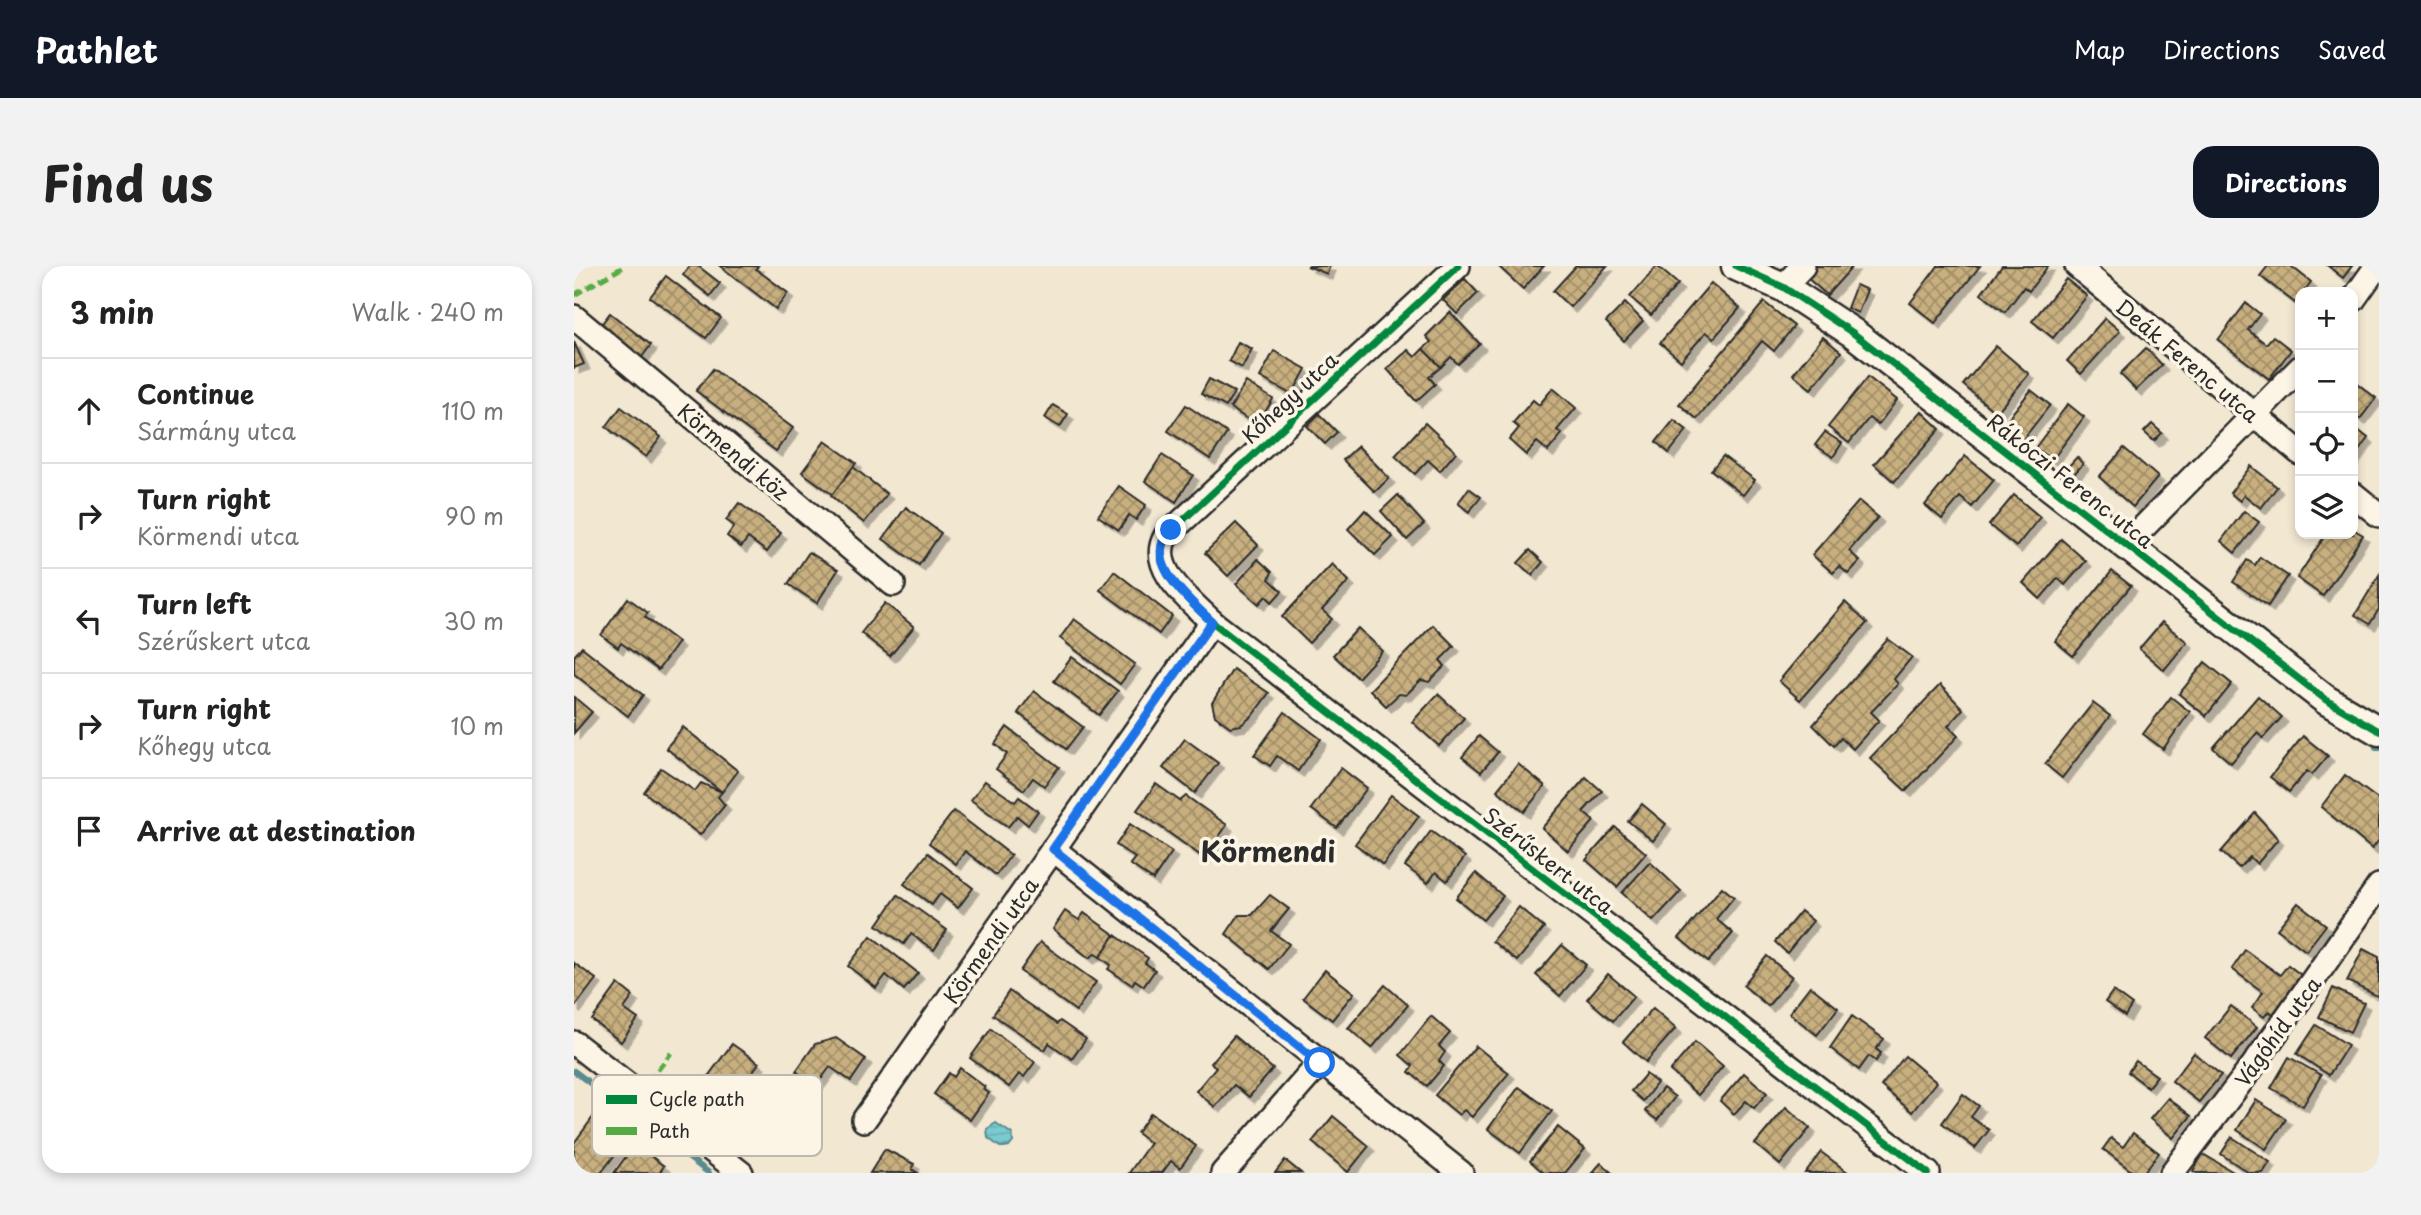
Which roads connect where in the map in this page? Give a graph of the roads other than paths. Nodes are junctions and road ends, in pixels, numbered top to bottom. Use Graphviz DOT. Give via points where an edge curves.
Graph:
graph roads {
  1 [pos="1458,266"];
  2 [pos="1736,266"];
  3 [pos="1803,266"];
  4 [pos="2077,266"];
  5 [pos="2377,266"];
  6 [pos="1783,287"];
  7 [pos="2358,293"];
  8 [pos="574,317"];
  9 [pos="2295,374"];
  10 [pos="2255,418"];
  11 [pos="2295,449"];
  12 [pos="2358,498"];
  13 [pos="2379,515"];
  14 [pos="2126,545"];
  15 [pos="1162,563"];
  16 [pos="893,584"];
  17 [pos="1212,622"];
  18 [pos="2379,731"];
  19 [pos="1053,849"];
  20 [pos="2379,886"];
  21 [pos="574,1043"];
  22 [pos="1320,1063"];
  23 [pos="615,1075"];
  24 [pos="864,1120"];
  25 [pos="719,1156"];
  26 [pos="1456,1172"];
  27 [pos="741,1173"];
  28 [pos="1223,1173"];
  29 [pos="1928,1173"];
  30 [pos="2172,1173"];
  1 -- 15 [label="street, Kőhegy utca" via="1166,536 1161,545"];
  2 -- 6 [label="street, Rákóczi Ferenc utca"];
  3 -- 6 [label="street"];
  4 -- 10 [label="street, Deák Ferenc utca"];
  5 -- 7 [label="street"];
  6 -- 14 [label="street, Rákóczi Ferenc utca" via="1853,333"];
  8 -- 16 [label="street, Körmendi köz"];
  9 -- 10 [label="street"];
  10 -- 11 [label="street, Deák Ferenc utca"];
  10 -- 14 [label="street"];
  12 -- 13 [label="street"];
  14 -- 18 [label="street, Rákóczi Ferenc utca" via="2326,700"];
  15 -- 17 [label="street, Szérűskert utca"];
  17 -- 19 [label="street, Körmendi utca"];
  17 -- 29 [label="street, Szérűskert utca"];
  19 -- 22 [label="street"];
  19 -- 24 [label="street, Körmendi utca"];
  20 -- 30 [label="street, Vágóhíd utca"];
  21 -- 23 [label="street"];
  22 -- 26 [label="street"];
  22 -- 28 [label="street"];
  25 -- 27 [label="street"];
}
